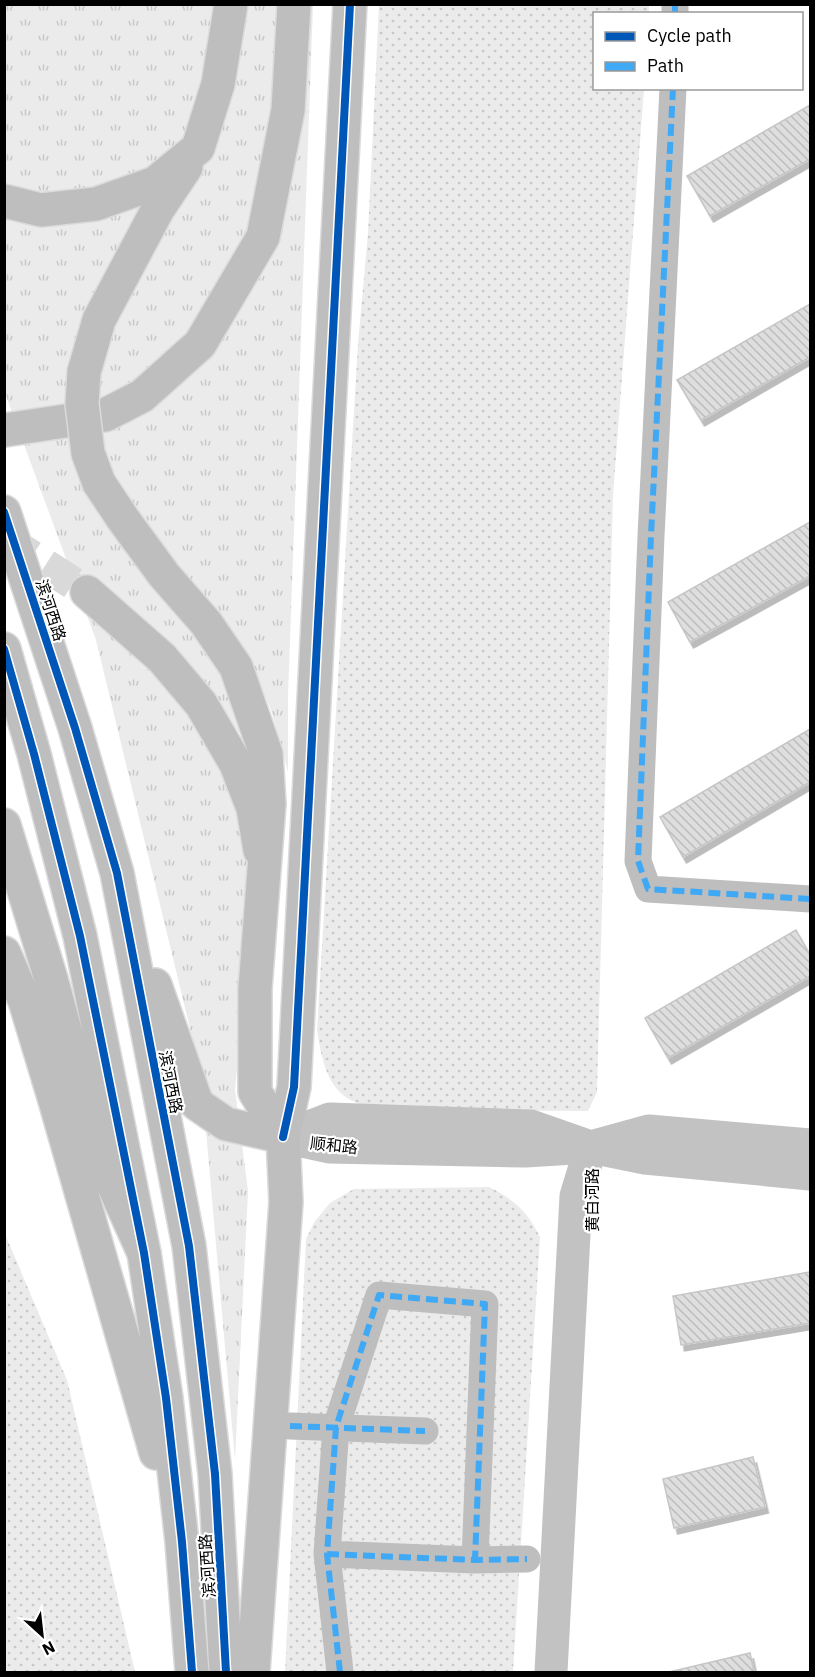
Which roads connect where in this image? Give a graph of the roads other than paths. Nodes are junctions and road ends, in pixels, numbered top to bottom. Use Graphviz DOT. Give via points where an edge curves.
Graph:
graph roads {
  1 [pos="231,4"];
  2 [pos="294,4"];
  3 [pos="350,4"];
  4 [pos="673,90"];
  5 [pos="198,148"];
  6 [pos="4,201"];
  7 [pos="5,430"];
  8 [pos="4,512"];
  9 [pos="87,592"];
  10 [pos="4,649"];
  11 [pos="4,825"];
  12 [pos="117,873"];
  13 [pos="263,875"];
  14 [pos="810,899"];
  15 [pos="4,953"];
  16 [pos="283,1137"];
  17 [pos="810,1145"];
  18 [pos="591,1147"];
  19 [pos="810,1174"];
  20 [pos="144,1254"];
  21 [pos="290,1426"];
  22 [pos="336,1427"];
  23 [pos="425,1431"];
  24 [pos="182,1542"];
  25 [pos="327,1554"];
  26 [pos="527,1559"];
  27 [pos="475,1560"];
  28 [pos="192,1672"];
  29 [pos="226,1672"];
  30 [pos="253,1672"];
  31 [pos="340,1672"];
  32 [pos="550,1672"];
  33 [pos="568,1672"];
  1 -- 5 [label="main road" via="218,84"];
  2 -- 7 [label="main road" via="288,110 263,237 200,344 142,396 105,415"];
  3 -- 16 [label="main road" via="294,1087"];
  4 -- 14 [label="street" via="638,861 648,889"];
  5 -- 6 [label="main road" via="155,183 96,204 41,210"];
  5 -- 13 [label="main road, bridge" via="158,209 99,320 84,372 82,404 88,453 99,483 236,667 266,754 269,804"];
  8 -- 12 [label="main road, 滨河西路" via="75,728"];
  9 -- 13 [label="main road" via="162,658 201,704 236,764 253,808"];
  10 -- 20 [label="main road, 滨河西路" via="80,936"];
  11 -- 20 [label="main road" via="99,1153"];
  12 -- 16 [label="main road" via="197,1104 226,1124"];
  12 -- 29 [label="main road, 滨河西路" via="189,1246 215,1474"];
  13 -- 16 [label="main road" via="255,989 255,1092"];
  15 -- 24 [label="main road" via="25,1001"];
  16 -- 18 [label="street, 顺和路" via="330,1119 531,1126"];
  16 -- 30 [label="main road" via="286,1202"];
  17 -- 18 [label="street" via="649,1131"];
  18 -- 19 [label="street, 顺和路" via="645,1158"];
  18 -- 32 [label="street, 黄白河路" via="576,1196"];
  18 -- 33 [label="street, 黄白河路" via="594,1196"];
  20 -- 24 [label="main road, 滨河西路"];
  21 -- 22 [label="street"];
  22 -- 23 [label="street"];
  22 -- 25 [label="street"];
  22 -- 27 [label="street" via="380,1295 485,1304"];
  24 -- 28 [label="main road, 滨河西路"];
  25 -- 27 [label="street"];
  25 -- 31 [label="street"];
  26 -- 27 [label="street"];
}
